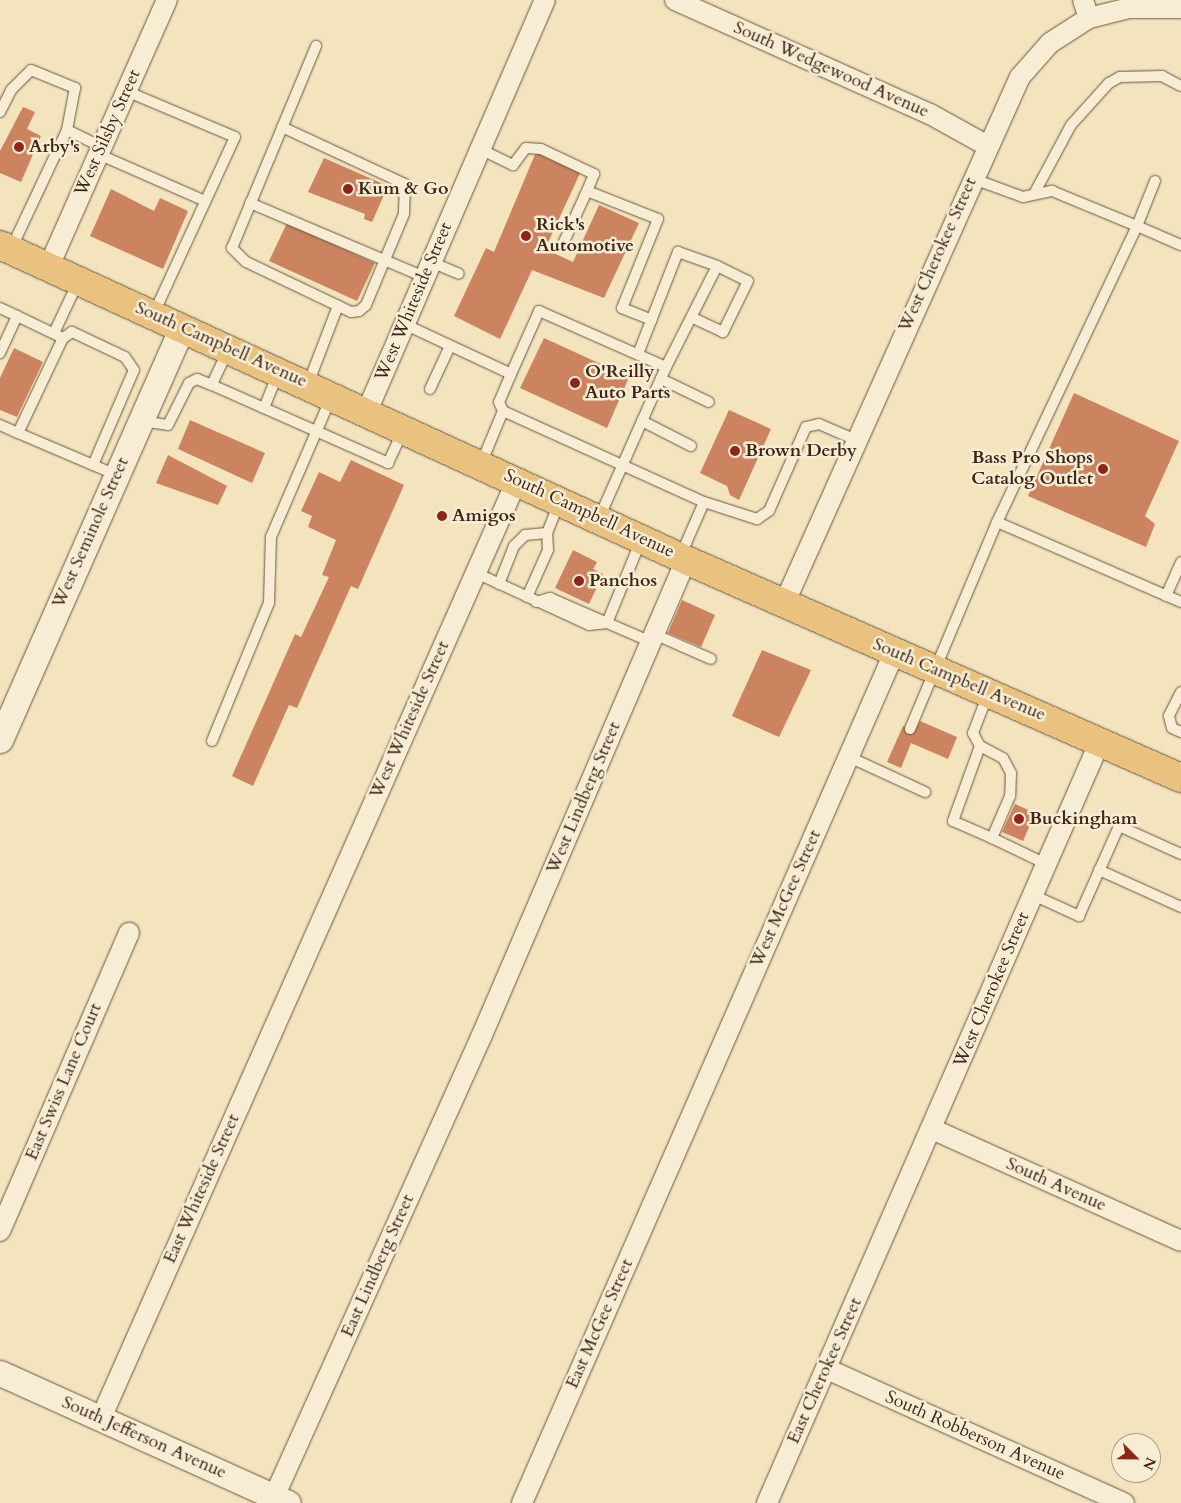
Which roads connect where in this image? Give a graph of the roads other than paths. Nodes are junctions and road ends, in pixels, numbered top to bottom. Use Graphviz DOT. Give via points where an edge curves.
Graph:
graph roads {
  1 [pos="167,0"];
  2 [pos="545,0"];
  3 [pos="675,0"];
  4 [pos="1181,8"];
  5 [pos="1086,9"];
  6 [pos="316,46"];
  7 [pos="1181,86"];
  8 [pos="126,91"];
  9 [pos="0,112"];
  10 [pos="282,127"];
  11 [pos="67,130"];
  12 [pos="986,144"];
  13 [pos="480,149"];
  14 [pos="100,151"];
  15 [pos="971,178"];
  16 [pos="1156,182"];
  17 [pos="588,191"];
  18 [pos="1034,194"];
  19 [pos="205,201"];
  20 [pos="250,203"];
  21 [pos="1138,226"];
  22 [pos="1181,245"];
  23 [pos="562,246"];
  24 [pos="6,247"];
  25 [pos="385,260"];
  26 [pos="49,266"];
  27 [pos="718,266"];
  28 [pos="428,270"];
  29 [pos="458,274"];
  30 [pos="79,280"];
  31 [pos="338,306"];
  32 [pos="0,308"];
  33 [pos="154,314"];
  34 [pos="17,316"];
  35 [pos="693,318"];
  36 [pos="652,320"];
  37 [pos="404,324"];
  38 [pos="182,326"];
  39 [pos="59,336"];
  40 [pos="450,346"];
  41 [pos="229,348"];
  42 [pos="0,353"];
  43 [pos="638,354"];
  44 [pos="666,367"];
  45 [pos="280,371"];
  46 [pos="511,374"];
  47 [pos="661,379"];
  48 [pos="308,384"];
  49 [pos="212,385"];
  50 [pos="430,389"];
  51 [pos="332,395"];
  52 [pos="709,402"];
  53 [pos="264,408"];
  54 [pos="366,410"];
  55 [pos="503,412"];
  56 [pos="140,421"];
  57 [pos="642,421"];
  58 [pos="0,425"];
  59 [pos="404,428"];
  60 [pos="316,431"];
  61 [pos="18,433"];
  62 [pos="856,440"];
  63 [pos="691,446"];
  64 [pos="481,464"];
  65 [pos="93,465"];
  66 [pos="623,466"];
  67 [pos="116,475"];
  68 [pos="517,480"];
  69 [pos="560,500"];
  70 [pos="704,502"];
  71 [pos="599,519"];
  72 [pos="997,522"];
  73 [pos="547,533"];
  74 [pos="641,539"];
  75 [pos="683,558"];
  76 [pos="1181,562"];
  77 [pos="476,573"];
  78 [pos="498,584"];
  79 [pos="1166,596"];
  80 [pos="531,599"];
  81 [pos="1181,602"];
  82 [pos="784,604"];
  83 [pos="607,623"];
  84 [pos="652,638"];
  85 [pos="894,653"];
  86 [pos="710,659"];
  87 [pos="933,670"];
  88 [pos="1181,692"];
  89 [pos="988,693"];
  90 [pos="910,729"];
  91 [pos="1181,732"];
  92 [pos="0,740"];
  93 [pos="212,741"];
  94 [pos="1100,741"];
  95 [pos="980,746"];
  96 [pos="848,756"];
  97 [pos="894,765"];
  98 [pos="888,775"];
  99 [pos="1181,778"];
  100 [pos="925,792"];
  101 [pos="992,838"];
  102 [pos="1181,854"];
  103 [pos="1046,864"];
  104 [pos="1100,870"];
  105 [pos="1033,895"];
  106 [pos="1181,907"];
  107 [pos="129,933"];
  108 [pos="303,960"];
  109 [pos="482,1035"];
  110 [pos="932,1130"];
  111 [pos="679,1145"];
  112 [pos="0,1231"];
  113 [pos="884,1239"];
  114 [pos="1181,1240"];
  115 [pos="827,1369"];
  116 [pos="0,1373"];
  117 [pos="101,1418"];
  118 [pos="281,1500"];
  119 [pos="522,1503"];
  120 [pos="767,1503"];
  121 [pos="1124,1503"];
  1 -- 8 [label="street, West Silsby Street"];
  2 -- 13 [label="street, West Whiteside Street"];
  3 -- 12 [label="street, South Wedgewood Avenue" via="930,114"];
  4 -- 5 [label="street, West Cherokee Street"];
  5 -- 12 [label="street, West Cherokee Street" via="1028,65"];
  6 -- 10 [label="lane"];
  7 -- 18 [label="lane" via="1162,76 1120,77 1109,83 1072,125"];
  8 -- 14 [label="street, West Silsby Street"];
  8 -- 19 [label="lane" via="235,137"];
  9 -- 11 [label="lane" via="11,90 31,70 75,88"];
  10 -- 20 [label="lane"];
  10 -- 25 [label="lane" via="405,184 404,214"];
  11 -- 14 [label="lane"];
  11 -- 24 [label="lane"];
  12 -- 15 [label="street, West Cherokee Street"];
  13 -- 17 [label="lane" via="513,165 526,148 541,149 594,174"];
  13 -- 28 [label="street, West Whiteside Street"];
  14 -- 19 [label="lane"];
  14 -- 26 [label="street, West Silsby Street"];
  15 -- 18 [label="lane" via="1006,194"];
  15 -- 62 [label="street, West Cherokee Street"];
  16 -- 21 [label="lane"];
  17 -- 23 [label="lane"];
  17 -- 36 [label="lane" via="658,219 622,308"];
  18 -- 21 [label="lane" via="1052,191"];
  19 -- 33 [label="lane"];
  20 -- 25 [label="lane"];
  20 -- 31 [label="lane" via="232,248 235,254"];
  21 -- 22 [label="lane"];
  21 -- 72 [label="lane"];
  24 -- 26 [label="main road, South Campbell Avenue"];
  25 -- 28 [label="lane"];
  25 -- 31 [label="lane" via="366,305 351,312"];
  26 -- 30 [label="main road, South Campbell Avenue"];
  27 -- 35 [label="lane"];
  27 -- 35 [label="lane" via="748,281 723,332"];
  27 -- 36 [label="lane" via="678,252"];
  28 -- 29 [label="lane"];
  28 -- 37 [label="street, West Whiteside Street"];
  30 -- 33 [label="main road, South Campbell Avenue"];
  30 -- 39 [label="lane"];
  31 -- 48 [label="lane"];
  32 -- 34 [label="lane"];
  33 -- 38 [label="main road, South Campbell Avenue"];
  34 -- 39 [label="lane"];
  34 -- 42 [label="lane"];
  35 -- 44 [label="lane"];
  36 -- 43 [label="lane"];
  37 -- 40 [label="lane"];
  37 -- 54 [label="street, West Whiteside Street"];
  38 -- 41 [label="main road, South Campbell Avenue"];
  38 -- 56 [label="street, West Seminole Street"];
  39 -- 61 [label="lane"];
  39 -- 65 [label="lane" via="72,332 125,356 134,370"];
  40 -- 46 [label="lane"];
  40 -- 50 [label="lane"];
  41 -- 45 [label="main road, South Campbell Avenue"];
  41 -- 49 [label="lane"];
  43 -- 44 [label="lane"];
  43 -- 46 [label="lane" via="539,311"];
  44 -- 47 [label="lane"];
  45 -- 48 [label="main road, South Campbell Avenue"];
  45 -- 53 [label="lane"];
  46 -- 55 [label="lane" via="499,402"];
  47 -- 52 [label="lane"];
  47 -- 57 [label="lane"];
  48 -- 51 [label="main road, South Campbell Avenue"];
  49 -- 53 [label="lane"];
  49 -- 56 [label="lane" via="197,379 189,383 168,424"];
  51 -- 54 [label="main road, South Campbell Avenue"];
  51 -- 60 [label="lane"];
  53 -- 60 [label="lane"];
  54 -- 59 [label="main road, South Campbell Avenue"];
  55 -- 64 [label="lane"];
  55 -- 66 [label="lane"];
  56 -- 67 [label="street, West Seminole Street"];
  57 -- 63 [label="lane"];
  57 -- 66 [label="lane"];
  58 -- 61 [label="lane"];
  59 -- 60 [label="lane" via="388,463"];
  59 -- 64 [label="main road, South Campbell Avenue"];
  60 -- 93 [label="lane" via="271,537 269,603 262,626"];
  61 -- 65 [label="lane"];
  62 -- 70 [label="lane" via="819,424 806,427 768,511 757,519"];
  62 -- 82 [label="street, West Cherokee Street"];
  64 -- 68 [label="main road, South Campbell Avenue"];
  65 -- 67 [label="lane"];
  66 -- 70 [label="lane"];
  66 -- 71 [label="lane"];
  67 -- 92 [label="street, West Seminole Street"];
  68 -- 69 [label="main road, South Campbell Avenue"];
  68 -- 77 [label="street, West Whiteside Street"];
  69 -- 71 [label="main road, South Campbell Avenue"];
  69 -- 73 [label="lane"];
  70 -- 75 [label="lane"];
  71 -- 74 [label="main road, South Campbell Avenue"];
  72 -- 79 [label="lane"];
  72 -- 87 [label="lane"];
  73 -- 78 [label="lane" via="525,535 514,546"];
  73 -- 80 [label="lane" via="548,550"];
  74 -- 75 [label="main road, South Campbell Avenue"];
  74 -- 83 [label="lane"];
  75 -- 82 [label="main road, South Campbell Avenue"];
  75 -- 84 [label="street, West Lindberg Street"];
  76 -- 79 [label="lane"];
  77 -- 78 [label="lane"];
  77 -- 108 [label="street, West Whiteside Street"];
  78 -- 80 [label="lane"];
  79 -- 81 [label="lane"];
  80 -- 83 [label="lane" via="589,625"];
  82 -- 85 [label="main road, South Campbell Avenue"];
  83 -- 84 [label="lane"];
  84 -- 86 [label="lane"];
  84 -- 109 [label="street, West Lindberg Street"];
  85 -- 87 [label="main road, South Campbell Avenue"];
  85 -- 96 [label="street, West McGee Street"];
  87 -- 89 [label="main road, South Campbell Avenue"];
  87 -- 90 [label="lane"];
  88 -- 91 [label="lane" via="1170,723"];
  89 -- 94 [label="main road, South Campbell Avenue"];
  89 -- 95 [label="lane" via="973,733"];
  94 -- 99 [label="main road, South Campbell Avenue"];
  94 -- 103 [label="street, West Cherokee Street"];
  95 -- 101 [label="lane" via="1004,758 1011,773 1010,796"];
  95 -- 101 [label="lane" via="953,821"];
  96 -- 98 [label="lane"];
  96 -- 111 [label="street, West McGee Street"];
  97 -- 98 [label="lane"];
  98 -- 100 [label="lane"];
  101 -- 103 [label="lane"];
  102 -- 104 [label="lane" via="1119,826"];
  103 -- 105 [label="street, West Cherokee Street"];
  104 -- 105 [label="lane" via="1079,916"];
  104 -- 106 [label="lane"];
  105 -- 110 [label="street, West Cherokee Street"];
  107 -- 112 [label="street, East Swiss Lane Court"];
  108 -- 117 [label="street, East Whiteside Street"];
  109 -- 118 [label="street, East Lindberg Street"];
  110 -- 113 [label="street, West Cherokee Street"];
  110 -- 114 [label="street, South Avenue"];
  111 -- 119 [label="street, East McGee Street"];
  113 -- 115 [label="street, East Cherokee Street"];
  115 -- 120 [label="street, East Cherokee Street"];
  115 -- 121 [label="street, South Robberson Avenue"];
  116 -- 117 [label="street, South Jefferson Avenue"];
  117 -- 118 [label="street, South Jefferson Avenue"];
}
